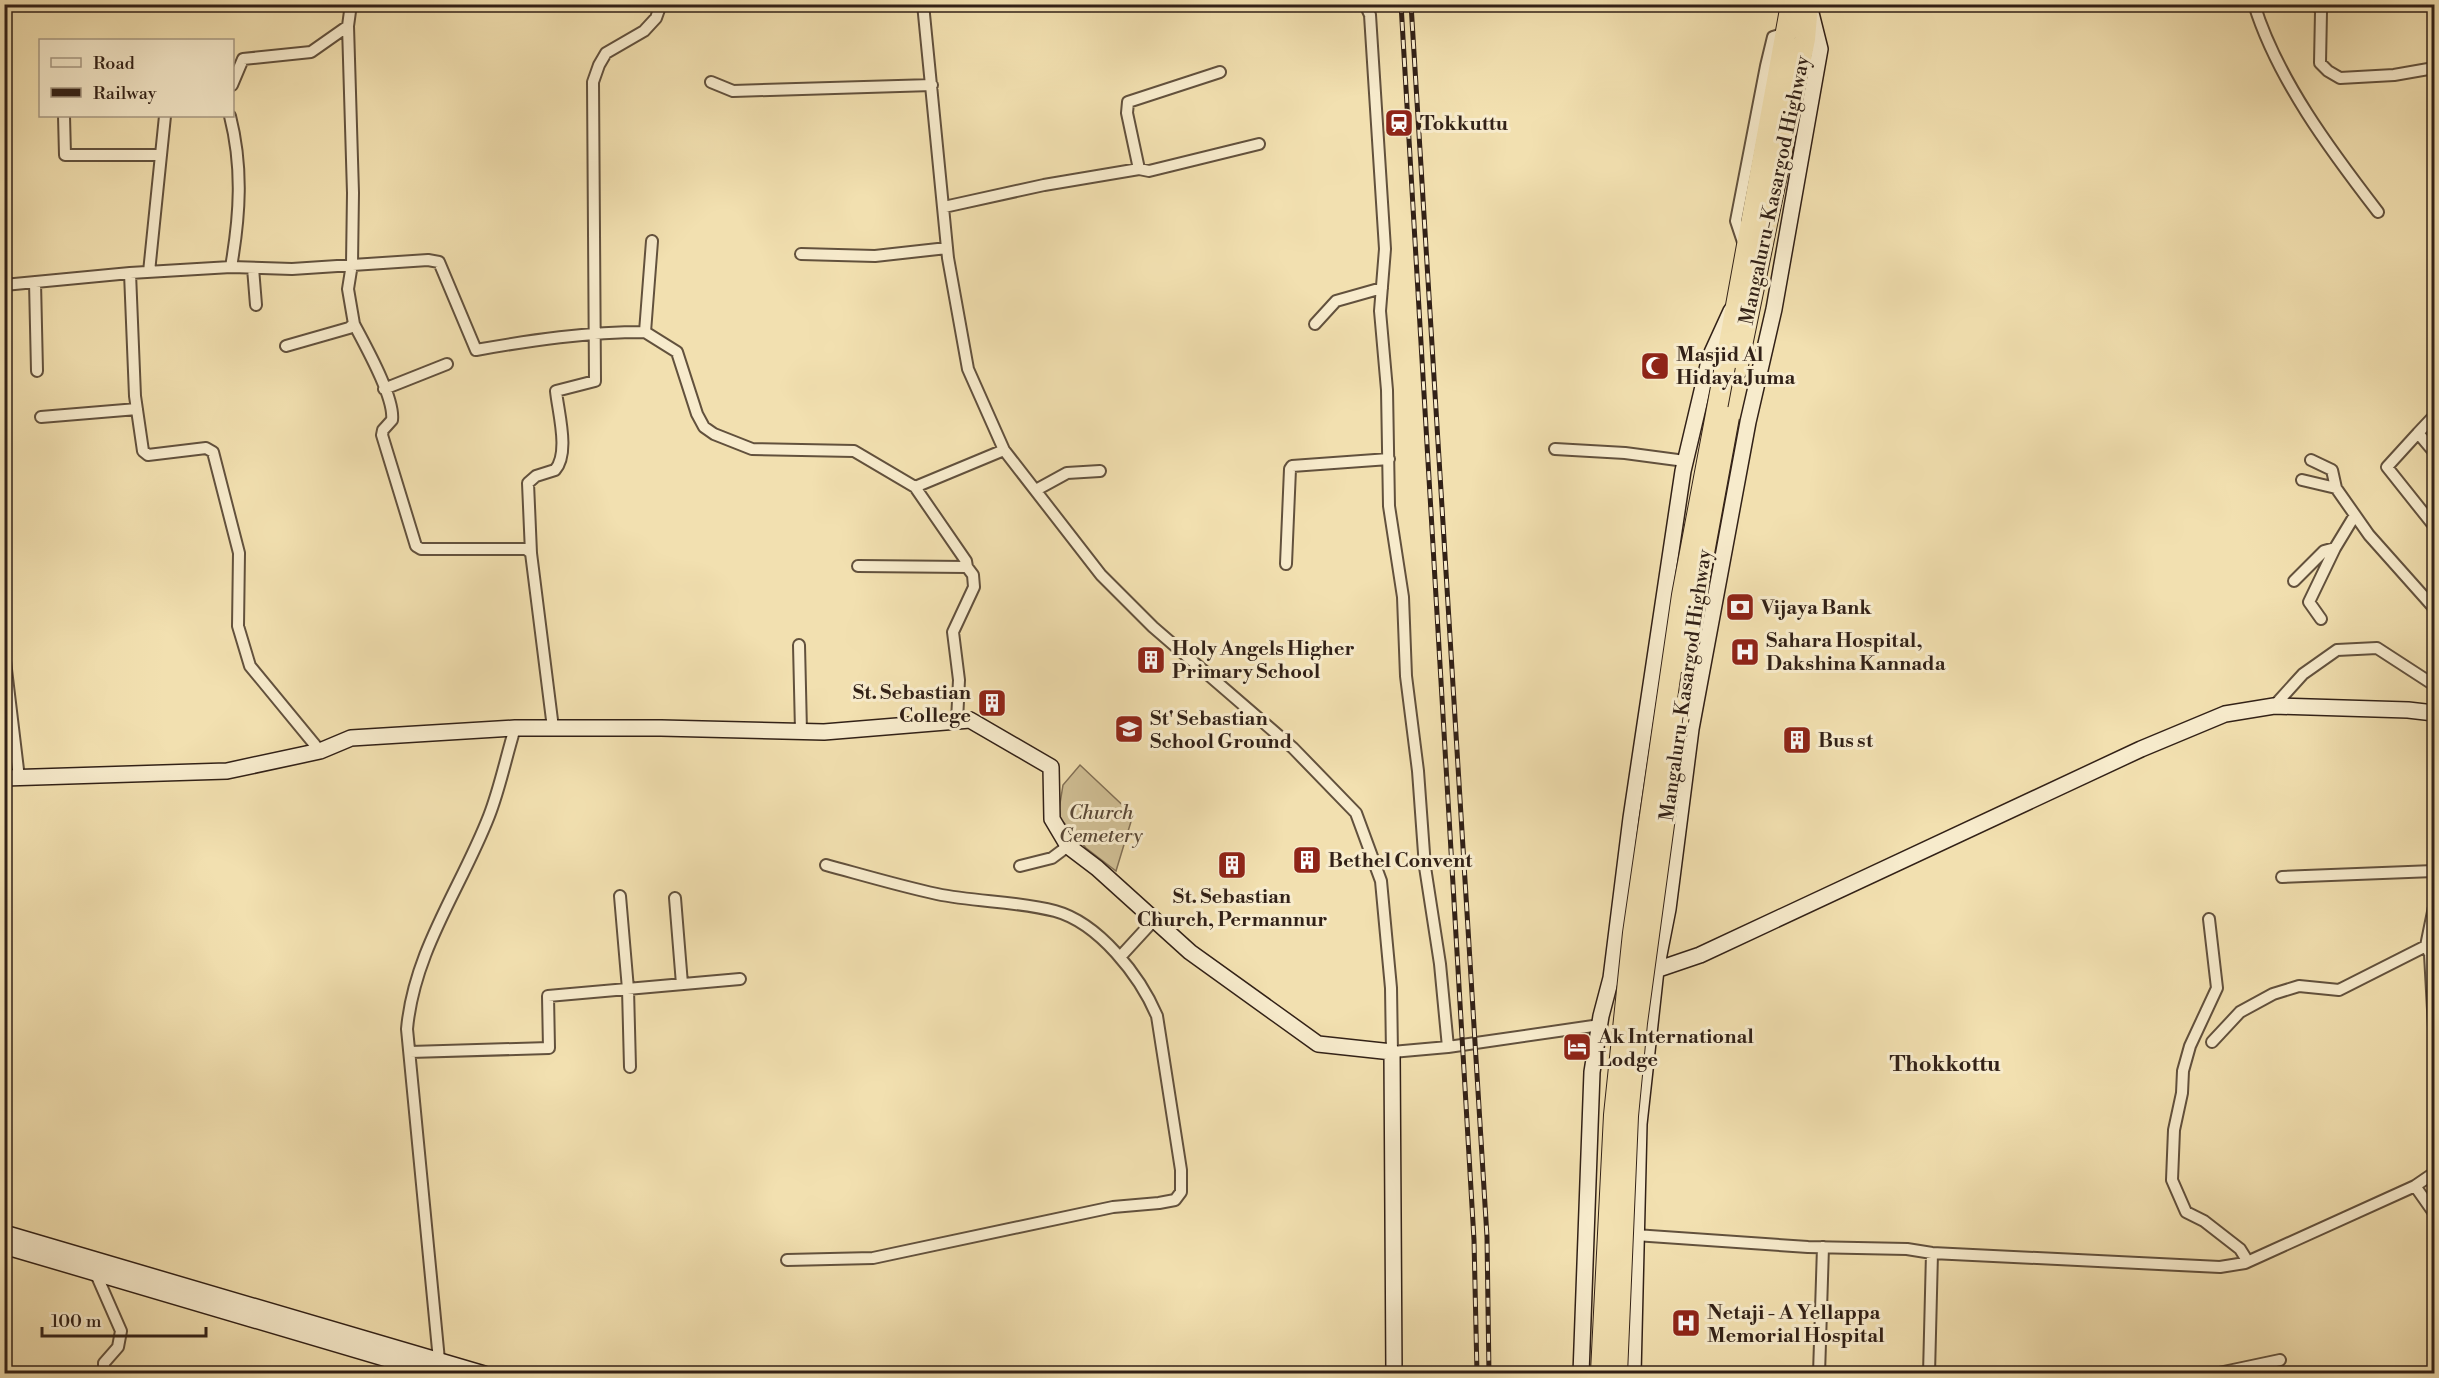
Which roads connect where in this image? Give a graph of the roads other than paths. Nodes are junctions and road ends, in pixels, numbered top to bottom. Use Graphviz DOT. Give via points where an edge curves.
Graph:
graph roads {
  1 [pos="351,4"];
  2 [pos="661,4"];
  3 [pos="923,4"];
  4 [pos="1365,4"];
  5 [pos="1791,4"];
  6 [pos="1809,4"];
  7 [pos="2254,4"];
  8 [pos="2318,4"];
  9 [pos="348,26"];
  10 [pos="2434,68"];
  11 [pos="1220,72"];
  12 [pos="234,80"];
  13 [pos="711,82"];
  14 [pos="932,84"];
  15 [pos="64,117"];
  16 [pos="165,117"];
  17 [pos="230,117"];
  18 [pos="1259,144"];
  19 [pos="160,155"];
  20 [pos="1139,169"];
  21 [pos="944,207"];
  22 [pos="2378,212"];
  23 [pos="652,242"];
  24 [pos="947,248"];
  25 [pos="801,254"];
  26 [pos="352,264"];
  27 [pos="231,267"];
  28 [pos="253,268"];
  29 [pos="148,272"];
  30 [pos="130,273"];
  31 [pos="35,282"];
  32 [pos="4,285"];
  33 [pos="1382,288"];
  34 [pos="1736,303"];
  35 [pos="256,305"];
  36 [pos="354,324"];
  37 [pos="1315,324"];
  38 [pos="596,332"];
  39 [pos="645,332"];
  40 [pos="286,346"];
  41 [pos="447,364"];
  42 [pos="1731,368"];
  43 [pos="37,371"];
  44 [pos="384,389"];
  45 [pos="137,409"];
  46 [pos="2434,416"];
  47 [pos="41,417"];
  48 [pos="2418,433"];
  49 [pos="1554,449"];
  50 [pos="1004,450"];
  51 [pos="2434,452"];
  52 [pos="1389,459"];
  53 [pos="2311,460"];
  54 [pos="1685,461"];
  55 [pos="1100,471"];
  56 [pos="2302,480"];
  57 [pos="915,487"];
  58 [pos="2336,488"];
  59 [pos="1036,490"];
  60 [pos="2355,515"];
  61 [pos="2434,526"];
  62 [pos="2335,548"];
  63 [pos="531,553"];
  64 [pos="1286,564"];
  65 [pos="858,566"];
  66 [pos="967,567"];
  67 [pos="2294,581"];
  68 [pos="2434,608"];
  69 [pos="2321,619"];
  70 [pos="799,645"];
  71 [pos="5,661"];
  72 [pos="2434,685"];
  73 [pos="2274,706"];
  74 [pos="2434,713"];
  75 [pos="957,721"];
  76 [pos="515,728"];
  77 [pos="553,728"];
  78 [pos="801,731"];
  79 [pos="320,751"];
  80 [pos="12,778"];
  81 [pos="1068,846"];
  82 [pos="826,865"];
  83 [pos="1020,866"];
  84 [pos="2434,871"];
  85 [pos="2282,877"];
  86 [pos="620,896"];
  87 [pos="675,898"];
  88 [pos="2434,907"];
  89 [pos="2209,919"];
  90 [pos="1155,920"];
  91 [pos="2426,946"];
  92 [pos="1120,957"];
  93 [pos="1656,970"];
  94 [pos="1611,978"];
  95 [pos="740,979"];
  96 [pos="682,984"];
  97 [pos="628,989"];
  98 [pos="1600,1024"];
  99 [pos="2434,1028"];
  100 [pos="2212,1042"];
  101 [pos="1448,1047"];
  102 [pos="410,1052"];
  103 [pos="1392,1052"];
  104 [pos="630,1067"];
  105 [pos="2434,1173"];
  106 [pos="2415,1186"];
  107 [pos="2434,1213"];
  108 [pos="4,1233"];
  109 [pos="1635,1235"];
  110 [pos="4,1246"];
  111 [pos="1823,1247"];
  112 [pos="1932,1253"];
  113 [pos="787,1260"];
  114 [pos="2246,1263"];
  115 [pos="96,1274"];
  116 [pos="2280,1360"];
  117 [pos="436,1370"];
  118 [pos="1607,1373"];
  119 [pos="20,1374"];
  120 [pos="32,1374"];
  121 [pos="104,1374"];
  122 [pos="484,1374"];
  123 [pos="1394,1374"];
  124 [pos="1581,1374"];
  125 [pos="1633,1374"];
  126 [pos="1819,1374"];
  127 [pos="1929,1374"];
  128 [pos="2214,1374"];
  1 -- 9 [label="street"];
  2 -- 38 [label="street" via="656,18 644,31 606,53 593,82"];
  3 -- 14 [label="street"];
  4 -- 33 [label="street" via="1370,15 1385,249"];
  5 -- 34 [label="highway, Mangaluru-Kasargod Highway"];
  6 -- 42 [label="highway, Mangaluru-Kasargod Highway" via="1801,59"];
  6 -- 93 [label="street" via="1820,49 1774,309 1748,422 1691,729 1668,909"];
  7 -- 22 [label="street" via="2264,36 2326,145"];
  8 -- 10 [label="street" via="2320,63 2340,78"];
  9 -- 12 [label="street" via="311,52 243,59"];
  9 -- 26 [label="street"];
  11 -- 20 [label="street" via="1128,102"];
  13 -- 14 [label="street" via="733,91"];
  14 -- 21 [label="street"];
  15 -- 19 [label="street" via="65,155"];
  16 -- 19 [label="street"];
  17 -- 27 [label="street" via="237,144 239,218"];
  18 -- 20 [label="street" via="1149,171"];
  19 -- 29 [label="street"];
  20 -- 21 [label="street"];
  21 -- 24 [label="street"];
  23 -- 39 [label="street"];
  24 -- 25 [label="street" via="875,256"];
  24 -- 50 [label="street" via="968,369"];
  26 -- 28 [label="street"];
  26 -- 36 [label="street" via="348,289"];
  26 -- 38 [label="street" via="439,262 476,350"];
  27 -- 28 [label="street"];
  27 -- 29 [label="street"];
  28 -- 35 [label="street"];
  29 -- 30 [label="street"];
  30 -- 31 [label="street"];
  30 -- 45 [label="street"];
  31 -- 32 [label="street"];
  31 -- 43 [label="street"];
  33 -- 37 [label="street" via="1336,301"];
  33 -- 52 [label="street"];
  34 -- 42 [label="highway, Mangaluru-Kasargod Highway"];
  34 -- 54 [label="street" via="1710,357"];
  36 -- 40 [label="street"];
  36 -- 44 [label="street" via="370,350"];
  38 -- 39 [label="street"];
  38 -- 63 [label="street" via="595,381 556,391 562,442 559,465 528,483"];
  39 -- 57 [label="street" via="677,352 697,414 704,427 714,434 752,449 854,451"];
  41 -- 44 [label="street"];
  42 -- 118 [label="highway, Mangaluru-Kasargod Highway, bridge" via="1682,595 1632,944 1614,1115"];
  44 -- 63 [label="street" via="393,416 382,435 418,548 526,549"];
  45 -- 47 [label="street"];
  45 -- 79 [label="street" via="143,451 148,455 206,448 213,452 239,553 238,626 250,666"];
  46 -- 48 [label="street"];
  48 -- 51 [label="street"];
  48 -- 61 [label="street" via="2387,467"];
  49 -- 54 [label="street"];
  50 -- 57 [label="street"];
  50 -- 59 [label="street"];
  52 -- 64 [label="street" via="1292,466"];
  52 -- 101 [label="street" via="1389,506 1403,597 1406,676 1425,867"];
  53 -- 58 [label="street" via="2331,470"];
  54 -- 94 [label="street"];
  55 -- 59 [label="street" via="1067,473"];
  56 -- 58 [label="street"];
  57 -- 66 [label="street"];
  58 -- 60 [label="street"];
  59 -- 103 [label="street" via="1101,575 1153,627 1293,747 1356,813 1382,881"];
  60 -- 62 [label="street"];
  60 -- 68 [label="street"];
  62 -- 67 [label="street" via="2324,551"];
  62 -- 69 [label="street" via="2309,602"];
  63 -- 77 [label="street"];
  65 -- 66 [label="street"];
  66 -- 75 [label="street" via="973,575 974,587 953,632 959,680"];
  70 -- 78 [label="street"];
  71 -- 80 [label="street"];
  72 -- 73 [label="street" via="2377,648 2337,650 2303,674"];
  73 -- 74 [label="street"];
  73 -- 93 [label="street" via="2210,719 1700,955"];
  75 -- 78 [label="street"];
  75 -- 81 [label="street" via="970,720 1051,767 1052,819"];
  76 -- 77 [label="street"];
  76 -- 79 [label="street" via="351,738"];
  76 -- 102 [label="street" via="489,816 429,942 409,1007"];
  77 -- 78 [label="street"];
  79 -- 80 [label="street" via="227,771"];
  81 -- 83 [label="street" via="1052,858"];
  81 -- 90 [label="street"];
  82 -- 92 [label="street" via="938,894 1055,911 1082,922"];
  84 -- 85 [label="street"];
  86 -- 97 [label="street"];
  87 -- 96 [label="street"];
  88 -- 91 [label="street"];
  89 -- 114 [label="street" via="2217,988 2183,1071 2174,1130 2172,1180 2186,1212 2240,1249"];
  90 -- 92 [label="street"];
  90 -- 103 [label="street" via="1190,952 1318,1044"];
  91 -- 99 [label="street" via="2430,954"];
  91 -- 100 [label="street" via="2339,990 2299,986 2273,994 2240,1012"];
  92 -- 113 [label="street" via="1149,997 1157,1016 1181,1170 1181,1192 1175,1200 1113,1207 873,1258"];
  93 -- 94 [label="street"];
  93 -- 109 [label="street" via="1639,1124"];
  94 -- 98 [label="street"];
  95 -- 96 [label="street"];
  96 -- 97 [label="street"];
  97 -- 102 [label="street" via="548,996 549,1048"];
  97 -- 104 [label="street"];
  98 -- 101 [label="street"];
  98 -- 124 [label="street" via="1588,1130"];
  101 -- 103 [label="street"];
  102 -- 117 [label="street"];
  103 -- 123 [label="street"];
  105 -- 106 [label="street"];
  106 -- 107 [label="street"];
  106 -- 114 [label="street"];
  108 -- 117 [label="street"];
  109 -- 111 [label="street"];
  109 -- 125 [label="street"];
  110 -- 115 [label="street"];
  111 -- 112 [label="street"];
  111 -- 126 [label="street"];
  112 -- 114 [label="street" via="2220,1267"];
  112 -- 127 [label="street"];
  115 -- 117 [label="street"];
  115 -- 121 [label="street" via="121,1331 118,1347 104,1364"];
  116 -- 128 [label="street"];
  117 -- 122 [label="street"];
  119 -- 120 [label="street"];
}
